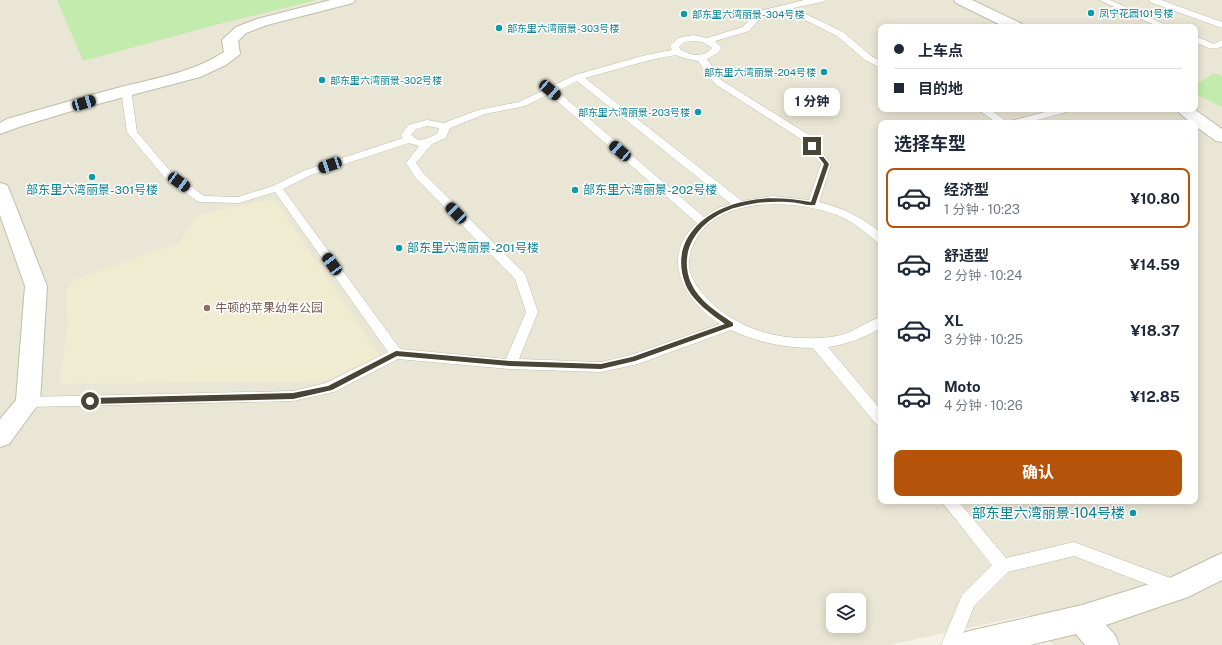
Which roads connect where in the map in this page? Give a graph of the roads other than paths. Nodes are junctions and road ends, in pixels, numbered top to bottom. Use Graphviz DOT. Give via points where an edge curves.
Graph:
graph roads {
  1 [pos="348,0"];
  2 [pos="822,0"];
  3 [pos="961,0"];
  4 [pos="1103,0"];
  5 [pos="1153,0"];
  6 [pos="785,7"];
  7 [pos="1011,24"];
  8 [pos="1159,24"];
  9 [pos="1222,25"];
  10 [pos="708,40"];
  11 [pos="1198,40"];
  12 [pos="1222,43"];
  13 [pos="676,52"];
  14 [pos="701,58"];
  15 [pos="878,63"];
  16 [pos="578,77"];
  17 [pos="126,90"];
  18 [pos="550,90"];
  19 [pos="987,112"];
  20 [pos="1055,112"];
  21 [pos="1187,112"];
  22 [pos="999,120"];
  23 [pos="1026,120"];
  24 [pos="445,126"];
  25 [pos="0,129"];
  26 [pos="1222,137"];
  27 [pos="408,140"];
  28 [pos="427,143"];
  29 [pos="277,188"];
  30 [pos="0,190"];
  31 [pos="739,204"];
  32 [pos="813,204"];
  33 [pos="703,222"];
  34 [pos="878,236"];
  35 [pos="730,324"];
  36 [pos="878,324"];
  37 [pos="817,343"];
  38 [pos="396,354"];
  39 [pos="510,364"];
  40 [pos="28,402"];
  41 [pos="878,416"];
  42 [pos="0,437"];
  43 [pos="951,504"];
  44 [pos="1003,566"];
  45 [pos="1222,566"];
  46 [pos="1178,588"];
  47 [pos="1082,619"];
  48 [pos="950,645"];
  49 [pos="969,645"];
  50 [pos="1104,645"];
  1 -- 17 [label="street" via="262,22 241,30 230,40 232,54 219,64 201,72"];
  2 -- 6 [label="lane"];
  3 -- 7 [label="street"];
  4 -- 8 [label="lane"];
  5 -- 9 [label="lane"];
  6 -- 10 [label="lane" via="759,14 746,29"];
  6 -- 15 [label="lane" via="840,34"];
  10 -- 13 [label="lane" via="681,40 674,46"];
  10 -- 14 [label="lane" via="716,48 712,54"];
  11 -- 12 [label="lane" via="1214,47"];
  13 -- 14 [label="lane" via="687,57"];
  13 -- 16 [label="lane"];
  14 -- 32 [label="lane" via="718,82 805,137 826,164"];
  16 -- 18 [label="lane"];
  16 -- 31 [label="lane"];
  17 -- 25 [label="street"];
  17 -- 29 [label="lane" via="132,132 167,174 201,199 239,200"];
  18 -- 24 [label="lane" via="522,104 482,112"];
  18 -- 33 [label="lane"];
  19 -- 22 [label="lane"];
  20 -- 23 [label="lane"];
  21 -- 26 [label="street"];
  24 -- 27 [label="lane" via="427,123 412,127 406,135"];
  24 -- 28 [label="lane" via="442,136"];
  27 -- 28 [label="lane"];
  27 -- 29 [label="lane" via="307,173"];
  28 -- 39 [label="lane" via="411,163 419,175 521,277 532,312"];
  29 -- 38 [label="lane"];
  30 -- 40 [label="street" via="36,286"];
  31 -- 32 [label="lane" via="763,200 788,200"];
  31 -- 33 [label="lane"];
  32 -- 34 [label="lane" via="840,212 863,224"];
  33 -- 35 [label="lane" via="688,240 686,247 683,261 688,284 704,306"];
  35 -- 37 [label="lane" via="757,336 786,342"];
  35 -- 39 [label="lane" via="633,360 601,366"];
  36 -- 37 [label="lane" via="853,337"];
  37 -- 41 [label="lane"];
  38 -- 39 [label="lane"];
  38 -- 40 [label="lane" via="329,388 293,396"];
  40 -- 42 [label="street"];
  43 -- 44 [label="lane"];
  44 -- 46 [label="lane" via="1074,550"];
  44 -- 48 [label="lane" via="968,601"];
  45 -- 46 [label="street"];
  46 -- 47 [label="street"];
  47 -- 49 [label="street"];
  47 -- 50 [label="street"];
}
